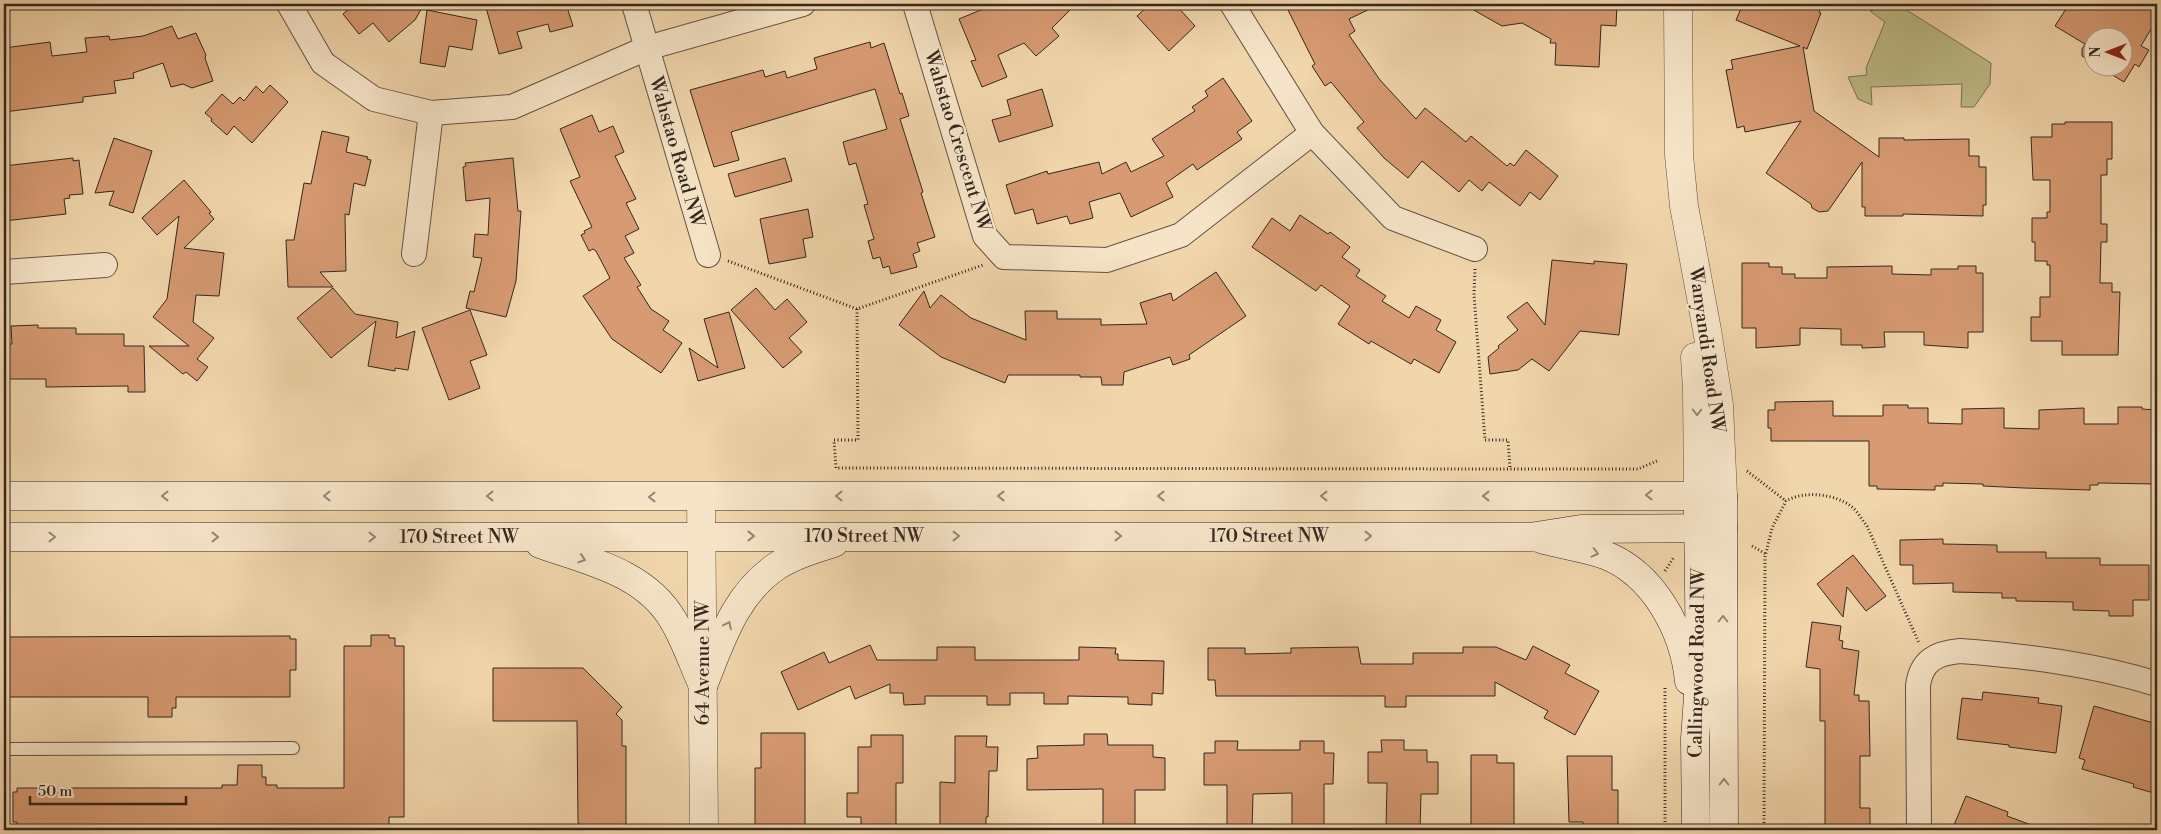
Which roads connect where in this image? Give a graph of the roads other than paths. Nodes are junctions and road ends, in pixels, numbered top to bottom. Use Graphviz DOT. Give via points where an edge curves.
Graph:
graph roads {
  1 [pos="289,4"];
  2 [pos="634,4"];
  3 [pos="803,4"];
  4 [pos="916,4"];
  5 [pos="1232,4"];
  6 [pos="1678,4"];
  7 [pos="647,48"];
  8 [pos="431,112"];
  9 [pos="1312,133"];
  10 [pos="1476,249"];
  11 [pos="414,254"];
  12 [pos="708,255"];
  13 [pos="105,265"];
  14 [pos="4,272"];
  15 [pos="1710,495"];
  16 [pos="4,496"];
  17 [pos="701,497"];
  18 [pos="1710,528"];
  19 [pos="702,536"];
  20 [pos="854,536"];
  21 [pos="1530,536"];
  22 [pos="4,537"];
  23 [pos="519,537"];
  24 [pos="2154,678"];
  25 [pos="703,686"];
  26 [pos="1695,739"];
  27 [pos="292,748"];
  28 [pos="4,749"];
  29 [pos="704,830"];
  30 [pos="1696,830"];
  31 [pos="1724,830"];
  32 [pos="1919,830"];
  1 -- 8 [label="street" via="323,64 374,99"];
  2 -- 7 [label="street, Wahstao Road NW"];
  3 -- 7 [label="street"];
  4 -- 9 [label="street, Wahstao Crescent NW" via="985,236 1004,257 1107,260 1181,235"];
  5 -- 9 [label="street"];
  6 -- 15 [label="main road, Wanyandi Road NW" via="1679,155 1684,206 1718,405"];
  7 -- 8 [label="street" via="512,106"];
  7 -- 12 [label="street, Wahstao Road NW"];
  8 -- 11 [label="street"];
  9 -- 10 [label="street" via="1393,218"];
  13 -- 14 [label="street"];
  15 -- 17 [label="main road, one-way"];
  15 -- 18 [label="main road, Callingwood Road NW"];
  17 -- 16 [label="main road, one-way"];
  17 -- 19 [label="main road, 64 Avenue NW"];
  18 -- 21 [label="main road, 170 Street NW" via="1581,529"];
  18 -- 26 [label="main road, Callingwood Road NW"];
  31 -- 18 [label="main road, Callingwood Road NW, one-way"];
  19 -- 20 [label="main road, 170 Street NW, one-way"];
  19 -- 23 [label="main road, 170 Street NW"];
  19 -- 25 [label="main road, 64 Avenue NW"];
  20 -- 21 [label="main road, 170 Street NW, one-way"];
  25 -- 20 [label="main road, one-way" via="728,624 740,601 757,582 777,566 801,554"];
  21 -- 26 [label="main road, one-way" via="1605,555 1649,586 1672,620 1688,669"];
  22 -- 23 [label="main road, 170 Street NW, one-way"];
  23 -- 25 [label="main road, one-way" via="606,567 638,582 658,598 673,620"];
  24 -- 32 [label="street" via="1990,653 1950,652 1932,658 1919,676 1918,686"];
  25 -- 29 [label="main road, 64 Avenue NW"];
  26 -- 30 [label="main road, Callingwood Road NW"];
  27 -- 28 [label="lane"];
}
